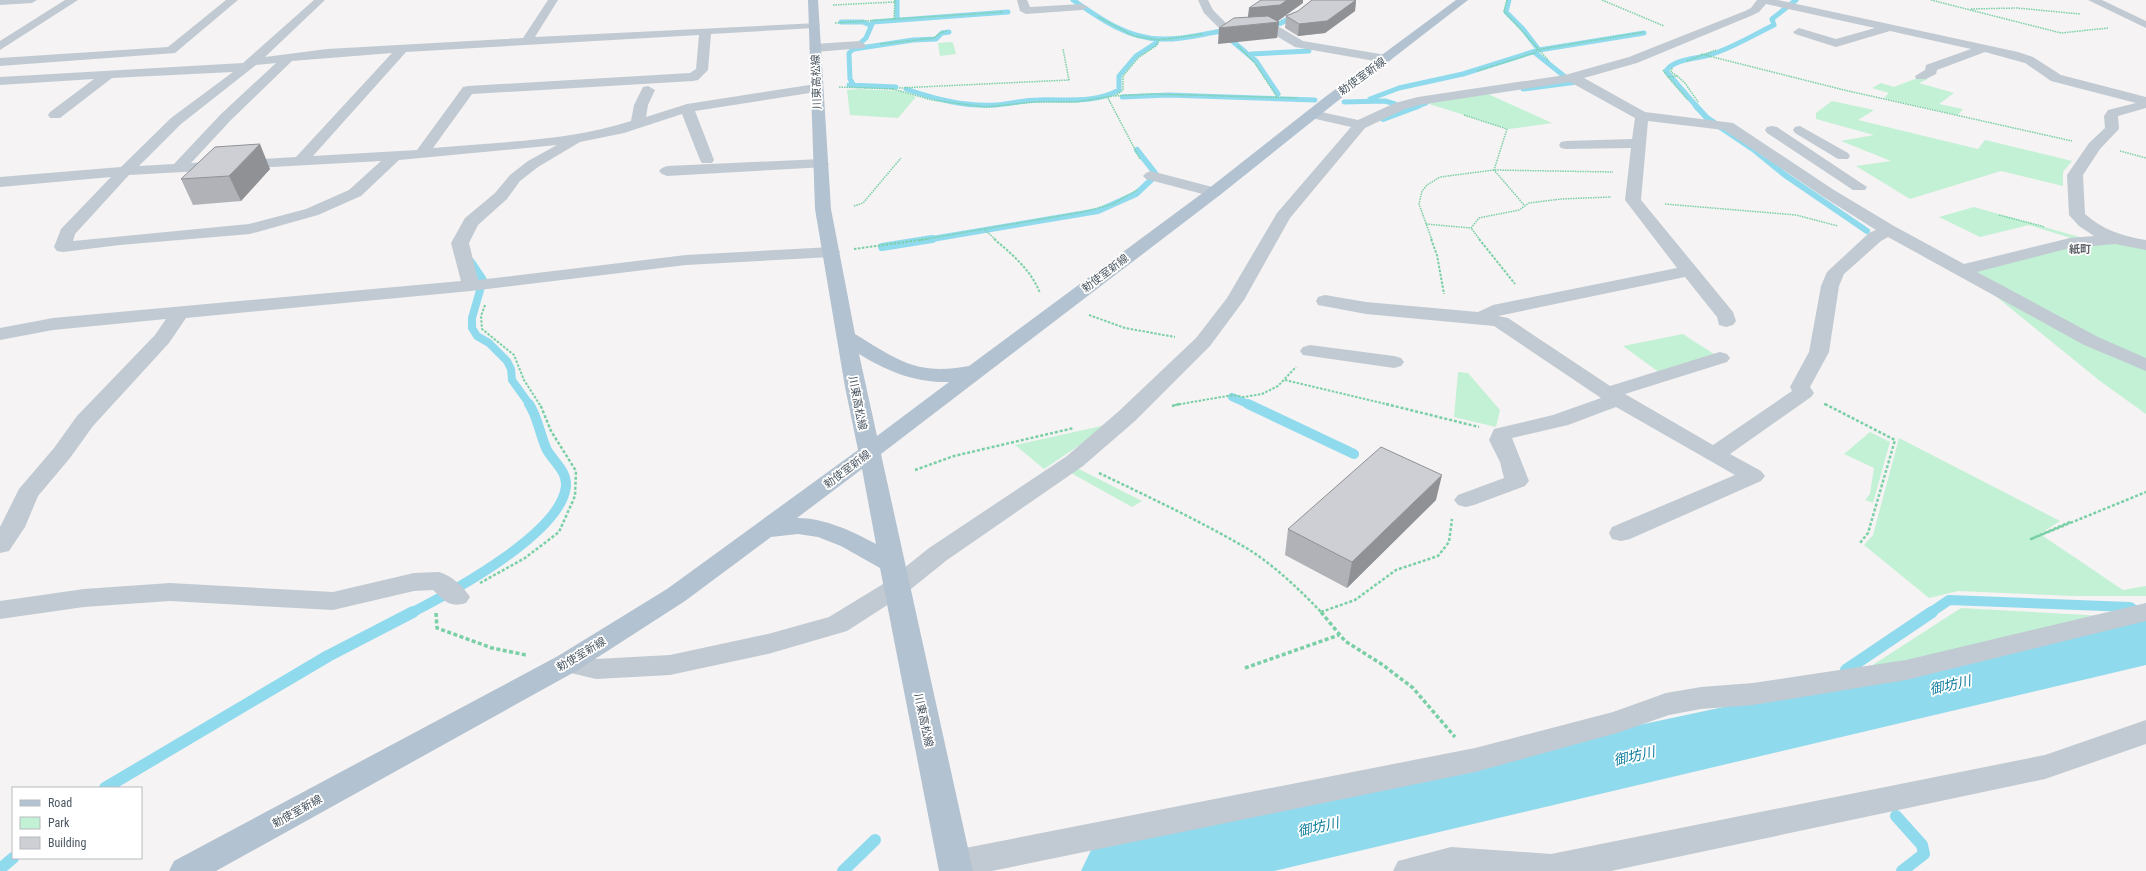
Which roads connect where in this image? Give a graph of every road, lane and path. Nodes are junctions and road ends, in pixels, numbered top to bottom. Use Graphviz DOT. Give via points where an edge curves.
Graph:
graph roads {
  1 [pos="32,0"];
  2 [pos="73,0"];
  3 [pos="233,0"];
  4 [pos="320,0"];
  5 [pos="553,0"];
  6 [pos="1203,0"];
  7 [pos="1216,0"];
  8 [pos="1463,0"];
  9 [pos="1507,0"];
  10 [pos="1602,0"];
  11 [pos="1763,0"];
  12 [pos="1931,0"];
  13 [pos="2093,0"];
  14 [pos="895,1"];
  15 [pos="0,2"];
  16 [pos="814,3"];
  17 [pos="1024,5"];
  18 [pos="1082,7"];
  19 [pos="1968,9"];
  20 [pos="2127,16"];
  21 [pos="894,19"];
  22 [pos="1289,22"];
  23 [pos="814,25"];
  24 [pos="2146,25"];
  25 [pos="1667,28"];
  26 [pos="1888,28"];
  27 [pos="2110,28"];
  28 [pos="1242,30"];
  29 [pos="1659,30"];
  30 [pos="705,31"];
  31 [pos="947,31"];
  32 [pos="1651,31"];
  33 [pos="1224,32"];
  34 [pos="1799,32"];
  35 [pos="1693,34"];
  36 [pos="1159,40"];
  37 [pos="526,42"];
  38 [pos="860,45"];
  39 [pos="877,45"];
  40 [pos="0,46"];
  41 [pos="1665,46"];
  42 [pos="815,48"];
  43 [pos="1985,48"];
  44 [pos="1063,49"];
  45 [pos="401,50"];
  46 [pos="1536,50"];
  47 [pos="1704,55"];
  48 [pos="288,58"];
  49 [pos="1386,59"];
  50 [pos="1683,59"];
  51 [pos="0,62"];
  52 [pos="249,64"];
  53 [pos="1682,64"];
  54 [pos="1676,66"];
  55 [pos="1665,67"];
  56 [pos="110,74"];
  57 [pos="1677,76"];
  58 [pos="1922,76"];
  59 [pos="1572,78"];
  60 [pos="0,81"];
  61 [pos="816,88"];
  62 [pos="893,89"];
  63 [pos="648,90"];
  64 [pos="1113,96"];
  65 [pos="1108,98"];
  66 [pos="1277,98"];
  67 [pos="1330,100"];
  68 [pos="2146,101"];
  69 [pos="2146,104"];
  70 [pos="688,108"];
  71 [pos="1312,114"];
  72 [pos="55,115"];
  73 [pos="1463,115"];
  74 [pos="1642,116"];
  75 [pos="638,123"];
  76 [pos="1722,125"];
  77 [pos="1360,126"];
  78 [pos="1772,130"];
  79 [pos="1800,130"];
  80 [pos="581,138"];
  81 [pos="1638,143"];
  82 [pos="1566,145"];
  83 [pos="2094,146"];
  84 [pos="1134,152"];
  85 [pos="422,153"];
  86 [pos="395,156"];
  87 [pos="1843,156"];
  88 [pos="901,158"];
  89 [pos="2146,158"];
  90 [pos="707,160"];
  91 [pos="300,161"];
  92 [pos="821,164"];
  93 [pos="178,168"];
  94 [pos="1494,170"];
  95 [pos="125,171"];
  96 [pos="667,171"];
  97 [pos="1635,172"];
  98 [pos="1151,176"];
  99 [pos="0,182"];
  100 [pos="1860,187"];
  101 [pos="1214,192"];
  102 [pos="1634,199"];
  103 [pos="854,206"];
  104 [pos="1526,206"];
  105 [pos="1825,222"];
  106 [pos="1426,224"];
  107 [pos="1471,228"];
  108 [pos="985,229"];
  109 [pos="1888,230"];
  110 [pos="2124,241"];
  111 [pos="2146,245"];
  112 [pos="831,252"];
  113 [pos="1962,270"];
  114 [pos="1689,271"];
  115 [pos="494,284"];
  116 [pos="471,286"];
  117 [pos="1324,300"];
  118 [pos="1530,303"];
  119 [pos="1060,306"];
  120 [pos="181,311"];
  121 [pos="1448,316"];
  122 [pos="1484,318"];
  123 [pos="1726,322"];
  124 [pos="0,334"];
  125 [pos="846,337"];
  126 [pos="1203,342"];
  127 [pos="1310,351"];
  128 [pos="1720,358"];
  129 [pos="1394,362"];
  130 [pos="2146,365"];
  131 [pos="975,371"];
  132 [pos="1285,380"];
  133 [pos="1804,393"];
  134 [pos="1613,396"];
  135 [pos="1502,434"];
  136 [pos="868,453"];
  137 [pos="1714,455"];
  138 [pos="1075,461"];
  139 [pos="2146,492"];
  140 [pos="1466,500"];
  141 [pos="2070,522"];
  142 [pos="766,530"];
  143 [pos="1621,534"];
  144 [pos="1860,543"];
  145 [pos="0,545"];
  146 [pos="894,575"];
  147 [pos="456,597"];
  148 [pos="0,610"];
  149 [pos="1321,612"];
  150 [pos="2146,612"];
  151 [pos="1339,635"];
  152 [pos="568,663"];
  153 [pos="1245,668"];
  154 [pos="2146,732"];
  155 [pos="1475,760"];
  156 [pos="955,869"];
  157 [pos="186,871"];
  158 [pos="1410,871"];
  1 -- 15 [label="street"];
  2 -- 40 [label="street"];
  3 -- 51 [label="street" via="171,50"];
  4 -- 52 [label="street"];
  5 -- 37 [label="street"];
  6 -- 7 [label="street"];
  6 -- 33 [label="street"];
  8 -- 49 [label="main road, 勅使室新線"];
  9 -- 46 [label="path" via="1504,12 1521,29"];
  10 -- 25 [label="path"];
  11 -- 26 [label="street"];
  11 -- 35 [label="street" via="1755,10"];
  12 -- 19 [label="path"];
  13 -- 20 [label="street"];
  14 -- 16 [label="path"];
  14 -- 21 [label="path"];
  16 -- 23 [label="main road, 川東高松線"];
  17 -- 18 [label="street"];
  17 -- 21 [label="path"];
  18 -- 36 [label="path" via="1122,31"];
  19 -- 20 [label="path" via="2017,8"];
  19 -- 27 [label="path" via="2061,33"];
  20 -- 24 [label="street"];
  21 -- 23 [label="path"];
  22 -- 49 [label="street" via="1265,27 1298,44"];
  23 -- 30 [label="street"];
  23 -- 42 [label="main road, 川東高松線"];
  25 -- 29 [label="path"];
  25 -- 35 [label="path"];
  26 -- 34 [label="street" via="1836,43"];
  26 -- 43 [label="street"];
  28 -- 33 [label="street"];
  30 -- 37 [label="street"];
  30 -- 85 [label="street" via="702,70 693,77 468,90"];
  31 -- 39 [label="path" via="934,38"];
  32 -- 46 [label="path"];
  33 -- 36 [label="path"];
  33 -- 66 [label="path" via="1248,54"];
  35 -- 41 [label="street"];
  36 -- 64 [label="path" via="1156,46 1142,54 1123,76 1123,90"];
  37 -- 45 [label="street"];
  38 -- 42 [label="street"];
  41 -- 47 [label="path"];
  41 -- 59 [label="street" via="1632,60"];
  42 -- 61 [label="main road, 川東高松線"];
  43 -- 58 [label="street" via="1930,68 1932,71"];
  43 -- 68 [label="street" via="2028,60 2061,80"];
  44 -- 62 [label="path" via="1069,80"];
  45 -- 48 [label="street" via="327,53"];
  45 -- 91 [label="street"];
  46 -- 59 [label="path" via="1566,76"];
  47 -- 50 [label="path"];
  47 -- 53 [label="path"];
  47 -- 83 [label="path"];
  48 -- 52 [label="street"];
  48 -- 93 [label="street" via="226,117"];
  49 -- 67 [label="main road, 勅使室新線"];
  52 -- 56 [label="street"];
  52 -- 95 [label="street" via="176,121"];
  54 -- 57 [label="path" via="1670,68 1670,71"];
  55 -- 57 [label="path" via="1663,70 1668,77"];
  56 -- 60 [label="street"];
  56 -- 72 [label="street"];
  57 -- 76 [label="path" via="1699,103"];
  59 -- 74 [label="street"];
  59 -- 77 [label="street" via="1418,101 1400,106"];
  61 -- 62 [label="path" via="858,86"];
  61 -- 70 [label="street"];
  61 -- 92 [label="main road, 川東高松線"];
  62 -- 65 [label="path" via="932,100 985,107"];
  63 -- 75 [label="street" via="641,105"];
  64 -- 65 [label="path"];
  64 -- 66 [label="path" via="1166,94"];
  65 -- 84 [label="path"];
  66 -- 67 [label="path"];
  67 -- 71 [label="main road, 勅使室新線"];
  69 -- 83 [label="street" via="2113,113 2112,129"];
  70 -- 75 [label="street"];
  70 -- 90 [label="street"];
  71 -- 77 [label="street"];
  71 -- 101 [label="main road, 勅使室新線"];
  73 -- 94 [label="path" via="1507,129"];
  74 -- 76 [label="street"];
  74 -- 81 [label="street"];
  75 -- 80 [label="street"];
  76 -- 109 [label="street"];
  77 -- 126 [label="street" via="1284,216 1235,300"];
  78 -- 100 [label="street"];
  79 -- 87 [label="street"];
  80 -- 85 [label="street"];
  80 -- 116 [label="street" via="533,164 515,178 501,196 471,222 460,243"];
  81 -- 82 [label="street"];
  81 -- 97 [label="street" via="1640,146"];
  83 -- 89 [label="path"];
  83 -- 110 [label="street" via="2075,175 2077,215 2090,228"];
  85 -- 86 [label="street"];
  86 -- 91 [label="street"];
  86 -- 95 [label="street" via="356,193 312,212 250,229 63,247 67,233"];
  88 -- 103 [label="path" via="863,203"];
  91 -- 93 [label="street"];
  92 -- 96 [label="street"];
  92 -- 112 [label="main road, 川東高松線" via="823,209"];
  93 -- 95 [label="street"];
  94 -- 97 [label="path"];
  94 -- 104 [label="path"];
  94 -- 106 [label="path" via="1440,177 1427,185 1422,191 1419,204"];
  95 -- 99 [label="street"];
  97 -- 102 [label="street"];
  98 -- 101 [label="street"];
  98 -- 108 [label="path" via="1134,193 1096,209"];
  101 -- 119 [label="main road, 勅使室新線"];
  102 -- 104 [label="path" via="1561,199 1529,203"];
  102 -- 105 [label="path" via="1796,215"];
  102 -- 114 [label="street"];
  104 -- 107 [label="path" via="1519,210 1480,218"];
  106 -- 107 [label="path"];
  106 -- 121 [label="path" via="1437,255"];
  107 -- 118 [label="path"];
  108 -- 112 [label="path"];
  108 -- 119 [label="path" via="1039,285 1043,301"];
  109 -- 113 [label="street"];
  109 -- 133 [label="street" via="1875,237 1836,272 1830,286 1819,352 1800,387"];
  110 -- 111 [label="street"];
  110 -- 113 [label="street" via="2082,241"];
  112 -- 115 [label="street" via="686,260"];
  112 -- 125 [label="main road, 川東高松線"];
  113 -- 130 [label="street" via="2092,341"];
  114 -- 118 [label="street"];
  114 -- 123 [label="street" via="1726,316"];
  115 -- 116 [label="street"];
  115 -- 147 [label="path" via="481,316 482,329 514,355 551,431 576,471 575,496 559,532 525,558"];
  116 -- 120 [label="street"];
  117 -- 121 [label="street" via="1366,308"];
  118 -- 122 [label="street" via="1493,311"];
  119 -- 126 [label="path" via="1125,328"];
  119 -- 131 [label="main road, 勅使室新線"];
  120 -- 124 [label="street" via="53,324"];
  120 -- 145 [label="street" via="162,339 85,421 62,453 26,494 13,527"];
  121 -- 122 [label="street"];
  122 -- 134 [label="street" via="1501,322"];
  125 -- 131 [label="main road" via="898,368 922,377 958,376"];
  125 -- 136 [label="main road, 川東高松線"];
  126 -- 138 [label="street" via="1127,416"];
  127 -- 129 [label="street"];
  128 -- 134 [label="street"];
  131 -- 136 [label="main road, 勅使室新線"];
  132 -- 135 [label="path"];
  133 -- 137 [label="street"];
  133 -- 144 [label="path" via="1895,440 1868,533"];
  134 -- 135 [label="street" via="1560,420"];
  134 -- 137 [label="street"];
  135 -- 140 [label="street" via="1500,440 1517,481"];
  136 -- 142 [label="main road, 勅使室新線"];
  136 -- 146 [label="main road, 川東高松線" via="884,516"];
  137 -- 143 [label="street" via="1753,476"];
  138 -- 146 [label="street" via="938,554"];
  138 -- 149 [label="path" via="1162,503 1249,550 1290,582"];
  139 -- 141 [label="path"];
  140 -- 149 [label="path" via="1455,512 1451,521 1449,542 1438,556 1396,570 1356,600"];
  141 -- 141 [label="path" via="2051,530 2031,539 2064,524"];
  142 -- 146 [label="main road" via="803,526 826,531 863,547"];
  142 -- 152 [label="main road, 勅使室新線" via="676,595"];
  146 -- 152 [label="street" via="838,624 768,644 670,665 596,669"];
  146 -- 156 [label="main road, 川東高松線"];
  147 -- 148 [label="street" via="439,581 414,582 334,601 170,592 84,598"];
  147 -- 152 [label="path" via="435,614 437,628 492,648"];
  149 -- 151 [label="path"];
  150 -- 155 [label="street" via="1906,670 1823,684 1666,704 1617,722"];
  151 -- 153 [label="path"];
  151 -- 155 [label="path" via="1413,688"];
  152 -- 157 [label="main road, 勅使室新線"];
  154 -- 158 [label="street" via="2045,767 1551,869 1451,861"];
  155 -- 156 [label="street"];
}
